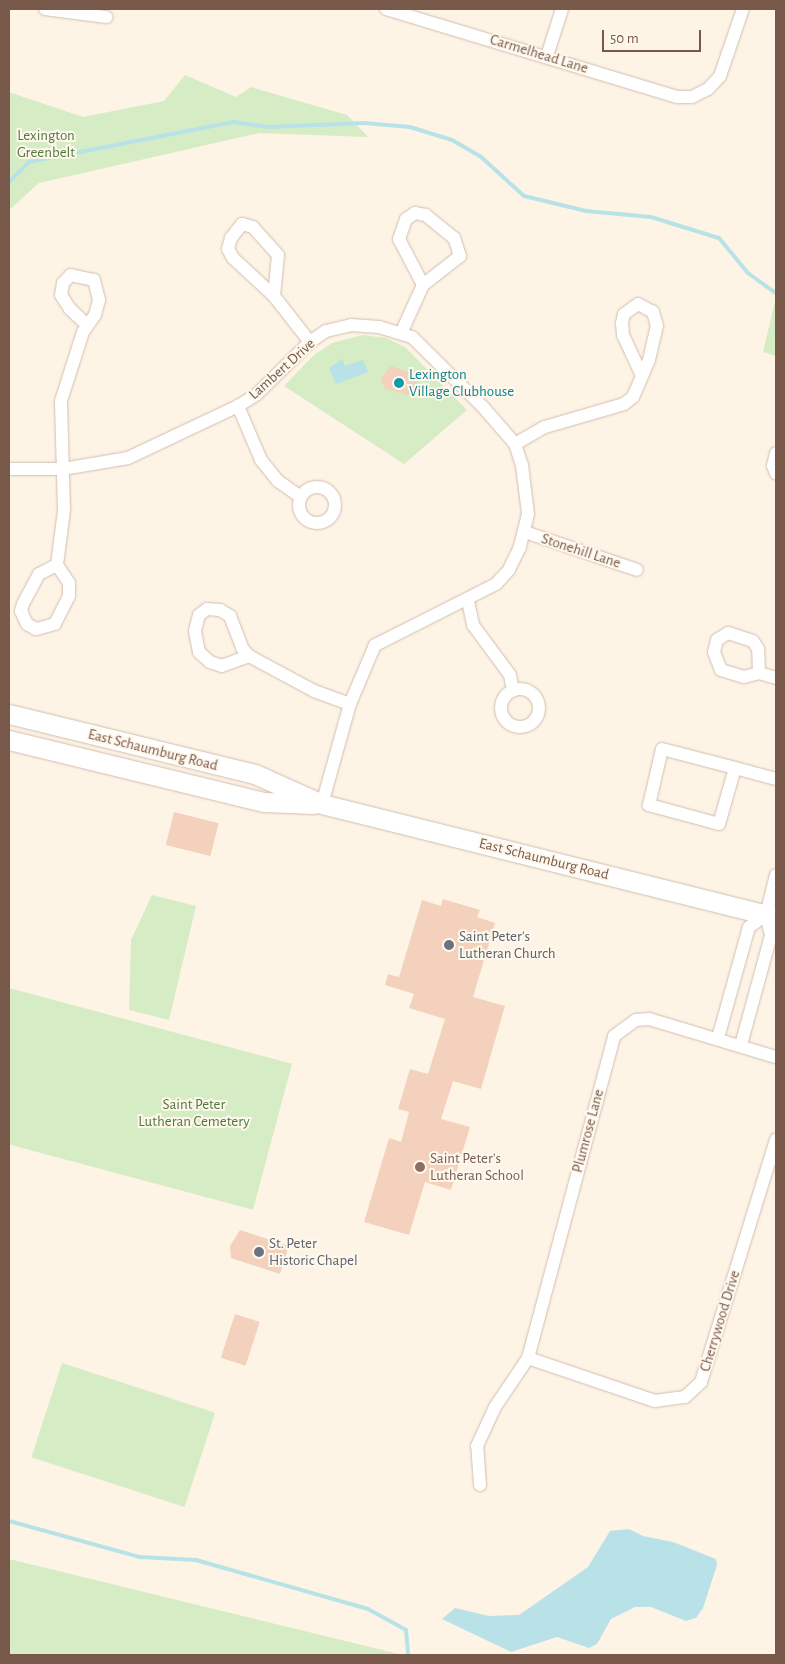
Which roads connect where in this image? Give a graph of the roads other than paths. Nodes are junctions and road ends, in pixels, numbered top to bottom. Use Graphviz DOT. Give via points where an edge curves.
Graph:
graph roads {
  1 [pos="45,9"];
  2 [pos="386,9"];
  3 [pos="562,9"];
  4 [pos="743,9"];
  5 [pos="106,17"];
  6 [pos="548,56"];
  7 [pos="423,285"];
  8 [pos="274,296"];
  9 [pos="86,324"];
  10 [pos="402,331"];
  11 [pos="310,342"];
  12 [pos="642,376"];
  13 [pos="238,406"];
  14 [pos="515,444"];
  15 [pos="776,454"];
  16 [pos="9,469"];
  17 [pos="63,469"];
  18 [pos="776,473"];
  19 [pos="301,497"];
  20 [pos="525,532"];
  21 [pos="57,564"];
  22 [pos="637,570"];
  23 [pos="468,601"];
  24 [pos="249,656"];
  25 [pos="759,673"];
  26 [pos="776,678"];
  27 [pos="513,690"];
  28 [pos="350,704"];
  29 [pos="9,714"];
  30 [pos="9,740"];
  31 [pos="735,768"];
  32 [pos="776,779"];
  33 [pos="322,804"];
  34 [pos="776,876"];
  35 [pos="773,918"];
  36 [pos="718,1038"];
  37 [pos="741,1045"];
  38 [pos="776,1057"];
  39 [pos="776,1140"];
  40 [pos="528,1358"];
  41 [pos="480,1485"];
  1 -- 5 [label="street"];
  2 -- 6 [label="street, Carmelhead Lane"];
  3 -- 6 [label="street"];
  4 -- 6 [label="street, Carmelhead Lane" via="720,76 708,89 692,96 678,97"];
  7 -- 7 [label="street" via="455,261 460,250 454,238 426,215 415,213 406,219 399,239"];
  7 -- 10 [label="street"];
  8 -- 8 [label="street" via="278,255 253,227 242,224 235,229 228,249 233,258"];
  8 -- 11 [label="street"];
  9 -- 17 [label="street" via="61,402"];
  10 -- 11 [label="street, Lambert Drive" via="351,325 326,332"];
  10 -- 14 [label="street" via="436,359"];
  11 -- 13 [label="street, Lambert Drive" via="257,394"];
  12 -- 12 [label="street" via="657,326 653,312 638,304 624,314 622,323 623,336"];
  12 -- 14 [label="street" via="633,397 624,404 545,427"];
  13 -- 17 [label="street, Lambert Drive" via="128,458"];
  13 -- 19 [label="street" via="261,460 278,481"];
  14 -- 20 [label="street" via="527,489"];
  15 -- 18 [label="street" via="773,466"];
  16 -- 17 [label="street, Lambert Drive"];
  17 -- 21 [label="street" via="64,510"];
  20 -- 22 [label="street, Stonehill Lane"];
  20 -- 23 [label="street" via="509,570 496,584"];
  21 -- 21 [label="street" via="39,574 23,604 21,611 27,624 36,629 55,624 69,596 69,583"];
  23 -- 27 [label="street" via="473,625 510,676"];
  23 -- 28 [label="street" via="386,637 375,645"];
  24 -- 24 [label="street" via="242,648 230,616 220,610 207,610 199,615 195,631 200,652 210,662 222,666"];
  24 -- 28 [label="street" via="314,692"];
  25 -- 26 [label="street"];
  28 -- 33 [label="street"];
  29 -- 33 [label="main road, East Schaumburg Road" via="255,774"];
  30 -- 33 [label="main road, East Schaumburg Road" via="264,802"];
  31 -- 31 [label="street" via="662,749 649,806 719,824"];
  31 -- 32 [label="street"];
  33 -- 35 [label="main road, East Schaumburg Road"];
  34 -- 35 [label="street"];
  35 -- 36 [label="street" via="749,927"];
  35 -- 37 [label="street"];
  36 -- 37 [label="street, Plumrose Lane"];
  36 -- 40 [label="street, Plumrose Lane" via="649,1019 636,1020 614,1036"];
  37 -- 38 [label="street"];
  39 -- 40 [label="street, Cherrywood Drive" via="701,1382 685,1397 655,1400"];
  40 -- 41 [label="street, Plumrose Lane" via="495,1407 477,1446"];
}
